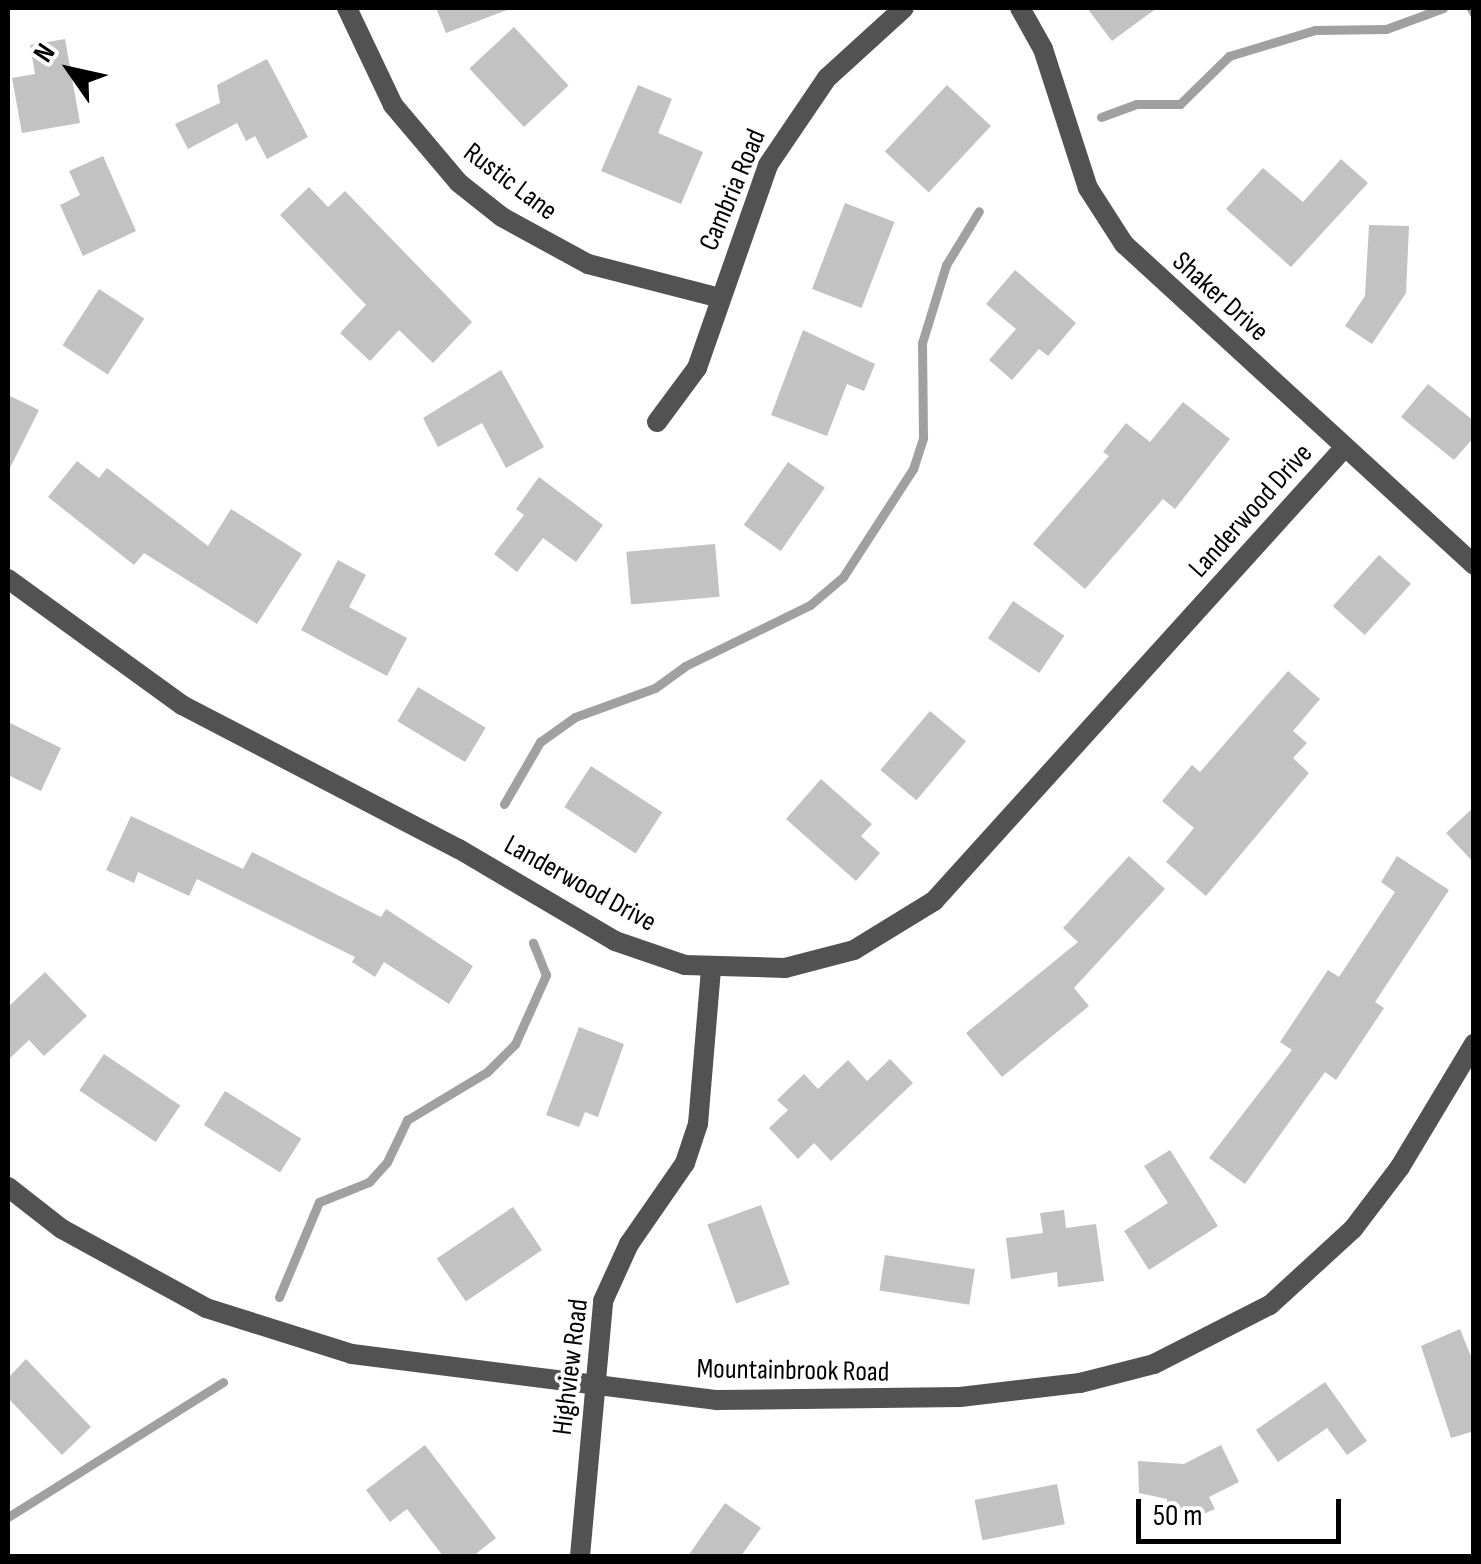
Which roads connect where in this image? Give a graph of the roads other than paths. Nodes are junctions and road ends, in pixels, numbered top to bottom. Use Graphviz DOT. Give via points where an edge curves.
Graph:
graph roads {
  1 [pos="347,8"];
  2 [pos="904,8"];
  3 [pos="1020,8"];
  4 [pos="720,298"];
  5 [pos="658,422"];
  6 [pos="1345,448"];
  7 [pos="1474,565"];
  8 [pos="8,579"];
  9 [pos="711,969"];
  10 [pos="1474,1044"];
  11 [pos="8,1187"];
  12 [pos="593,1389"];
  13 [pos="580,1556"];
  1 -- 4 [label="street, Rustic Lane" via="393,105 459,183 502,218 588,264"];
  2 -- 4 [label="street, Cambria Road" via="827,78 792,124 745,218"];
  3 -- 6 [label="street, Shaker Drive" via="1043,50 1084,178 1111,226 1139,260"];
  4 -- 5 [label="street, Cambria Road" via="689,384"];
  6 -- 7 [label="street, Shaker Drive"];
  6 -- 9 [label="street, Landerwood Drive" via="934,901 896,929 809,964"];
  8 -- 9 [label="street, Landerwood Drive" via="200,714 460,849 615,942"];
  9 -- 12 [label="street, Highview Road" via="698,1124 678,1175 612,1279 598,1326"];
  10 -- 12 [label="street, Mountainbrook Road" via="1400,1167 1314,1270 1222,1334 1154,1364 1020,1391 838,1403"];
  11 -- 12 [label="street, Mountainbrook Road" via="132,1271 283,1336 352,1354"];
  12 -- 13 [label="street, Highview Road"];
}
